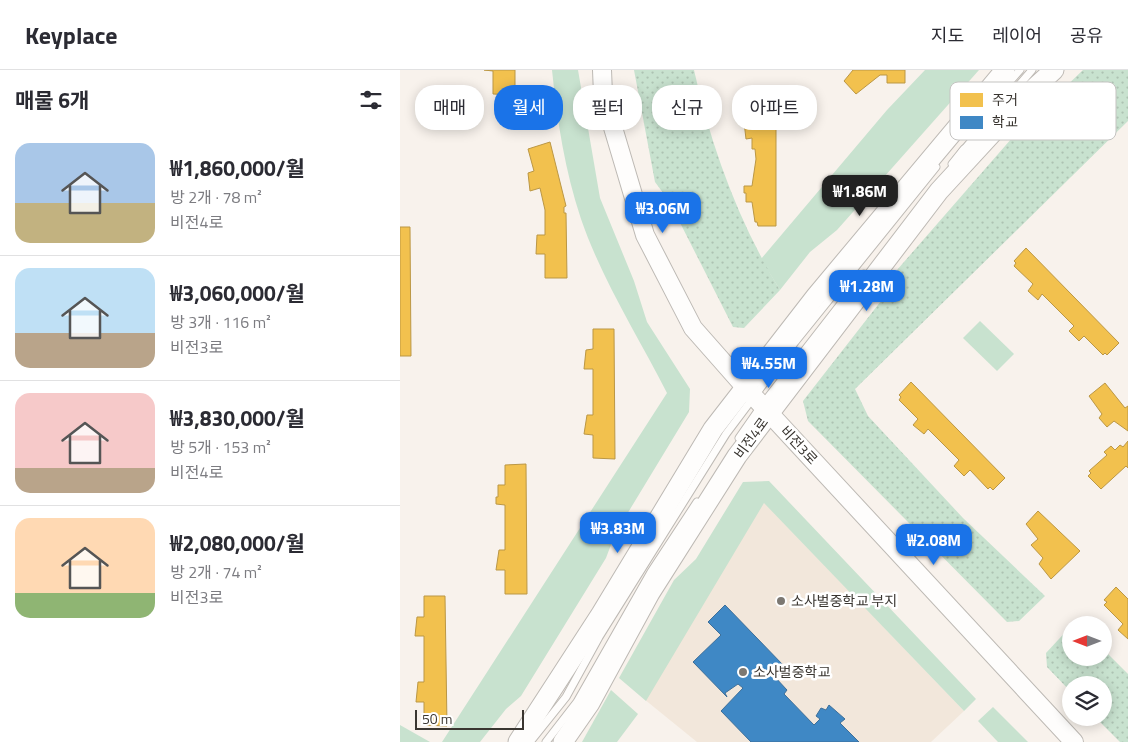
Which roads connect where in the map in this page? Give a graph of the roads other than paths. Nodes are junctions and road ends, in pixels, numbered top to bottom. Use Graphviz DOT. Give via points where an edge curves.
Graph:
graph roads {
  1 [pos="602,70"];
  2 [pos="1005,70"];
  3 [pos="1020,70"];
  4 [pos="1032,70"];
  5 [pos="1054,70"];
  6 [pos="995,82"];
  7 [pos="1009,82"];
  8 [pos="1022,82"];
  9 [pos="1041,82"];
  10 [pos="950,136"];
  11 [pos="972,140"];
  12 [pos="986,140"];
  13 [pos="964,149"];
  14 [pos="938,164"];
  15 [pos="939,191"];
  16 [pos="885,248"];
  17 [pos="872,264"];
  18 [pos="757,400"];
  19 [pos="714,476"];
  20 [pos="703,492"];
  21 [pos="518,742"];
  22 [pos="530,742"];
  23 [pos="546,742"];
  24 [pos="563,742"];
  25 [pos="1074,742"];
  1 -- 18 [label="street, 비전3로" via="603,94 645,235 693,328"];
  2 -- 6 [label="main road, 비전4로"];
  3 -- 7 [label="lane"];
  4 -- 8 [label="lane"];
  5 -- 9 [label="main road, 비전4로"];
  10 -- 18 [label="main road, 비전4로" via="816,296"];
  11 -- 13 [label="lane"];
  12 -- 15 [label="main road, 비전4로"];
  13 -- 15 [label="lane"];
  13 -- 16 [label="lane"];
  14 -- 18 [label="lane"];
  15 -- 18 [label="main road, 비전4로"];
  17 -- 18 [label="lane"];
  18 -- 19 [label="lane"];
  18 -- 21 [label="main road, 비전4로" via="713,429 601,614"];
  18 -- 22 [label="lane" via="726,434 599,637 566,696"];
  18 -- 24 [label="main road, 비전4로" via="738,456 650,593 590,702"];
  18 -- 25 [label="street, 비전3로"];
  20 -- 23 [label="lane" via="650,572 577,702"];
}
